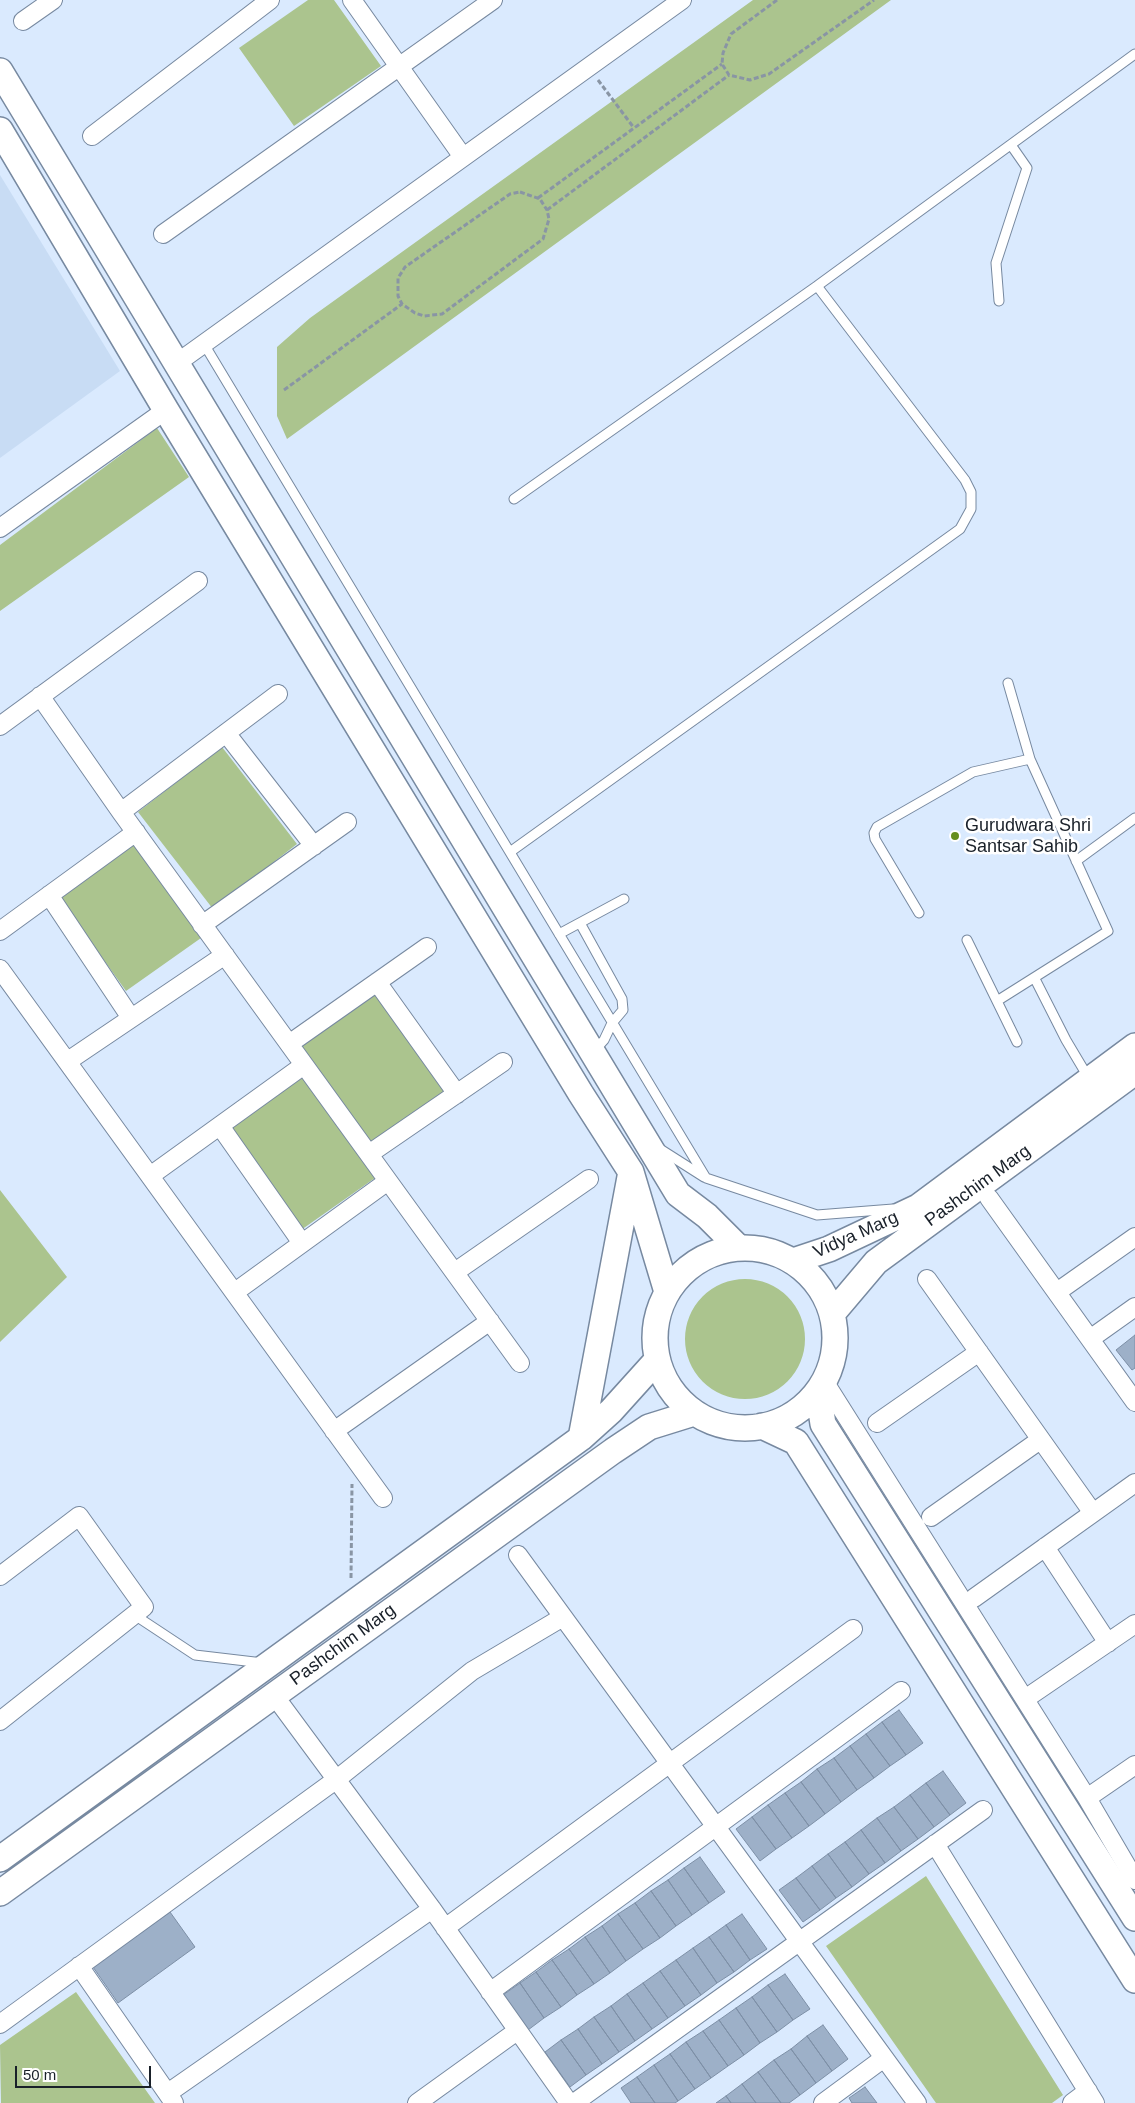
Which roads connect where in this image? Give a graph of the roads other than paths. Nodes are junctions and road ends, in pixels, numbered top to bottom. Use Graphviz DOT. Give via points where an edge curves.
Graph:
graph roads {
  1 [pos="53,0"];
  2 [pos="270,0"];
  3 [pos="352,0"];
  4 [pos="493,0"];
  5 [pos="682,0"];
  6 [pos="23,21"];
  7 [pos="1135,54"];
  8 [pos="399,67"];
  9 [pos="0,71"];
  10 [pos="0,130"];
  11 [pos="92,136"];
  12 [pos="1010,145"];
  13 [pos="463,157"];
  14 [pos="164,234"];
  15 [pos="818,286"];
  16 [pos="999,301"];
  17 [pos="204,344"];
  18 [pos="177,363"];
  19 [pos="166,410"];
  20 [pos="514,499"];
  21 [pos="0,528"];
  22 [pos="198,581"];
  23 [pos="1008,683"];
  24 [pos="278,694"];
  25 [pos="40,696"];
  26 [pos="0,726"];
  27 [pos="226,733"];
  28 [pos="1030,759"];
  29 [pos="121,812"];
  30 [pos="1135,818"];
  31 [pos="347,822"];
  32 [pos="136,832"];
  33 [pos="314,846"];
  34 [pos="510,852"];
  35 [pos="1076,861"];
  36 [pos="49,895"];
  37 [pos="624,899"];
  38 [pos="918,913"];
  39 [pos="580,923"];
  40 [pos="202,924"];
  41 [pos="0,931"];
  42 [pos="559,934"];
  43 [pos="967,940"];
  44 [pos="427,947"];
  45 [pos="225,955"];
  46 [pos="0,969"];
  47 [pos="1035,979"];
  48 [pos="377,982"];
  49 [pos="997,1001"];
  50 [pos="131,1018"];
  51 [pos="612,1023"];
  52 [pos="1017,1042"];
  53 [pos="289,1044"];
  54 [pos="1135,1046"];
  55 [pos="593,1052"];
  56 [pos="68,1061"];
  57 [pos="503,1062"];
  58 [pos="304,1065"];
  59 [pos="1135,1072"];
  60 [pos="1090,1080"];
  61 [pos="457,1094"];
  62 [pos="220,1126"];
  63 [pos="645,1139"];
  64 [pos="369,1154"];
  65 [pos="631,1172"];
  66 [pos="150,1176"];
  67 [pos="589,1178"];
  68 [pos="706,1178"];
  69 [pos="388,1181"];
  70 [pos="989,1198"];
  71 [pos="918,1207"];
  72 [pos="1135,1237"];
  73 [pos="302,1243"];
  74 [pos="739,1248"];
  75 [pos="793,1261"];
  76 [pos="454,1272"];
  77 [pos="927,1279"];
  78 [pos="235,1292"];
  79 [pos="667,1292"];
  80 [pos="1057,1292"];
  81 [pos="1135,1308"];
  82 [pos="832,1314"];
  83 [pos="490,1321"];
  84 [pos="1090,1339"];
  85 [pos="979,1352"];
  86 [pos="657,1360"];
  87 [pos="520,1362"];
  88 [pos="821,1386"];
  89 [pos="1135,1402"];
  90 [pos="694,1413"];
  91 [pos="877,1424"];
  92 [pos="762,1426"];
  93 [pos="334,1431"];
  94 [pos="581,1438"];
  95 [pos="1040,1440"];
  96 [pos="1134,1486"];
  97 [pos="383,1498"];
  98 [pos="1093,1513"];
  99 [pos="931,1517"];
  100 [pos="1045,1548"];
  101 [pos="518,1555"];
  102 [pos="0,1576"];
  103 [pos="974,1598"];
  104 [pos="133,1614"];
  105 [pos="563,1617"];
  106 [pos="1135,1624"];
  107 [pos="853,1629"];
  108 [pos="1108,1643"];
  109 [pos="270,1664"];
  110 [pos="901,1691"];
  111 [pos="1025,1700"];
  112 [pos="282,1706"];
  113 [pos="0,1721"];
  114 [pos="669,1763"];
  115 [pos="1135,1765"];
  116 [pos="337,1778"];
  117 [pos="1087,1798"];
  118 [pos="983,1810"];
  119 [pos="716,1827"];
  120 [pos="936,1844"];
  121 [pos="0,1859"];
  122 [pos="1135,1880"];
  123 [pos="0,1893"];
  124 [pos="432,1909"];
  125 [pos="1135,1918"];
  126 [pos="445,1928"];
  127 [pos="799,1942"];
  128 [pos="79,1966"];
  129 [pos="1135,1980"];
  130 [pos="490,1992"];
  131 [pos="0,2023"];
  132 [pos="517,2031"];
  133 [pos="884,2058"];
  134 [pos="1092,2097"];
  135 [pos="171,2098"];
  136 [pos="417,2103"];
  137 [pos="569,2103"];
  138 [pos="574,2103"];
  139 [pos="823,2103"];
  140 [pos="916,2103"];
  141 [pos="1072,2103"];
  1 -- 6 [label="street"];
  2 -- 11 [label="street"];
  3 -- 8 [label="street"];
  4 -- 8 [label="street"];
  5 -- 13 [label="street"];
  7 -- 12 [label="lane"];
  8 -- 13 [label="street"];
  8 -- 14 [label="street"];
  9 -- 18 [label="main road"];
  10 -- 19 [label="main road"];
  12 -- 15 [label="lane"];
  12 -- 16 [label="lane" via="1027,168 996,263"];
  13 -- 17 [label="street"];
  15 -- 20 [label="lane"];
  15 -- 34 [label="lane" via="965,480 971,492 971,509 960,529"];
  17 -- 18 [label="street"];
  17 -- 34 [label="lane"];
  18 -- 55 [label="main road"];
  19 -- 21 [label="street"];
  19 -- 65 [label="main road"];
  22 -- 25 [label="street"];
  23 -- 28 [label="lane"];
  24 -- 27 [label="street"];
  25 -- 26 [label="street"];
  25 -- 29 [label="street"];
  27 -- 29 [label="street"];
  27 -- 33 [label="street"];
  28 -- 35 [label="lane"];
  28 -- 38 [label="lane" via="973,772 877,827 875,840"];
  29 -- 32 [label="street"];
  30 -- 35 [label="lane"];
  31 -- 33 [label="street"];
  32 -- 36 [label="street"];
  32 -- 40 [label="street"];
  33 -- 40 [label="street"];
  34 -- 42 [label="lane"];
  35 -- 47 [label="lane" via="1108,931"];
  36 -- 41 [label="street"];
  36 -- 50 [label="street"];
  37 -- 39 [label="lane"];
  39 -- 42 [label="lane"];
  39 -- 51 [label="lane" via="622,999 623,1010"];
  40 -- 45 [label="street"];
  42 -- 51 [label="lane"];
  43 -- 49 [label="lane"];
  44 -- 48 [label="street"];
  45 -- 50 [label="street"];
  45 -- 53 [label="street"];
  46 -- 56 [label="street"];
  47 -- 49 [label="lane"];
  47 -- 60 [label="lane"];
  48 -- 53 [label="street"];
  48 -- 61 [label="street"];
  49 -- 52 [label="lane"];
  50 -- 56 [label="street"];
  51 -- 55 [label="lane" via="604,1040"];
  51 -- 68 [label="lane"];
  53 -- 58 [label="street"];
  54 -- 60 [label="main road, Pashchim Marg"];
  55 -- 63 [label="main road"];
  56 -- 66 [label="street"];
  57 -- 61 [label="street"];
  58 -- 62 [label="street"];
  58 -- 64 [label="street"];
  59 -- 82 [label="main road, Pashchim Marg" via="876,1262"];
  60 -- 71 [label="main road, Pashchim Marg"];
  61 -- 64 [label="street"];
  62 -- 66 [label="street"];
  62 -- 73 [label="street"];
  63 -- 68 [label="lane"];
  63 -- 74 [label="main road" via="678,1194 707,1216"];
  64 -- 69 [label="street"];
  65 -- 79 [label="main road"];
  65 -- 94 [label="main road"];
  66 -- 78 [label="street"];
  67 -- 76 [label="street"];
  68 -- 71 [label="lane" via="817,1215"];
  69 -- 73 [label="street"];
  69 -- 76 [label="street"];
  70 -- 80 [label="street"];
  71 -- 75 [label="main road, Vidya Marg"];
  72 -- 80 [label="street"];
  73 -- 78 [label="street"];
  74 -- 75 [label="main road, Vidya Marg" via="758,1248"];
  74 -- 79 [label="main road, Vidya Marg" via="710,1254 685,1270"];
  75 -- 82 [label="main road, Vidya Marg" via="818,1284"];
  76 -- 83 [label="street"];
  77 -- 85 [label="street"];
  78 -- 93 [label="street"];
  79 -- 86 [label="main road, Vidya Marg" via="658,1314 654,1337"];
  80 -- 84 [label="street"];
  81 -- 84 [label="street"];
  82 -- 88 [label="main road, Vidya Marg" via="835,1346"];
  83 -- 87 [label="street"];
  83 -- 93 [label="street"];
  84 -- 89 [label="street"];
  85 -- 91 [label="street"];
  85 -- 95 [label="street"];
  86 -- 90 [label="main road, Vidya Marg" via="665,1380"];
  86 -- 94 [label="main road, Pashchim Marg"];
  88 -- 92 [label="main road, Vidya Marg" via="803,1407 784,1419"];
  88 -- 111 [label="street"];
  88 -- 125 [label="main road" via="824,1424"];
  90 -- 92 [label="main road, Vidya Marg" via="720,1425"];
  90 -- 123 [label="main road, Pashchim Marg" via="649,1427 613,1451"];
  92 -- 129 [label="main road" via="796,1442"];
  93 -- 97 [label="street"];
  94 -- 109 [label="main road, Pashchim Marg"];
  95 -- 98 [label="street"];
  95 -- 99 [label="street"];
  96 -- 98 [label="street"];
  98 -- 100 [label="street"];
  100 -- 103 [label="street"];
  100 -- 108 [label="street"];
  101 -- 105 [label="street"];
  102 -- 104 [label="street" via="79,1516 144,1607"];
  104 -- 109 [label="lane" via="195,1654"];
  104 -- 113 [label="street"];
  105 -- 114 [label="street"];
  105 -- 116 [label="street" via="472,1671"];
  106 -- 108 [label="street"];
  107 -- 114 [label="street"];
  108 -- 111 [label="street"];
  109 -- 121 [label="main road, Pashchim Marg"];
  110 -- 119 [label="street"];
  111 -- 117 [label="street"];
  112 -- 116 [label="street"];
  114 -- 119 [label="street"];
  114 -- 126 [label="street"];
  115 -- 117 [label="street"];
  116 -- 124 [label="street"];
  116 -- 128 [label="street"];
  117 -- 122 [label="street"];
  118 -- 120 [label="street"];
  119 -- 127 [label="street"];
  119 -- 130 [label="street"];
  120 -- 127 [label="street"];
  120 -- 134 [label="street"];
  124 -- 126 [label="street"];
  124 -- 135 [label="street"];
  126 -- 130 [label="street"];
  127 -- 133 [label="street"];
  127 -- 138 [label="street"];
  128 -- 131 [label="street"];
  128 -- 135 [label="street"];
  130 -- 132 [label="street"];
  132 -- 136 [label="street"];
  132 -- 137 [label="street"];
  133 -- 139 [label="street"];
  133 -- 140 [label="street"];
  134 -- 141 [label="street"];
}
